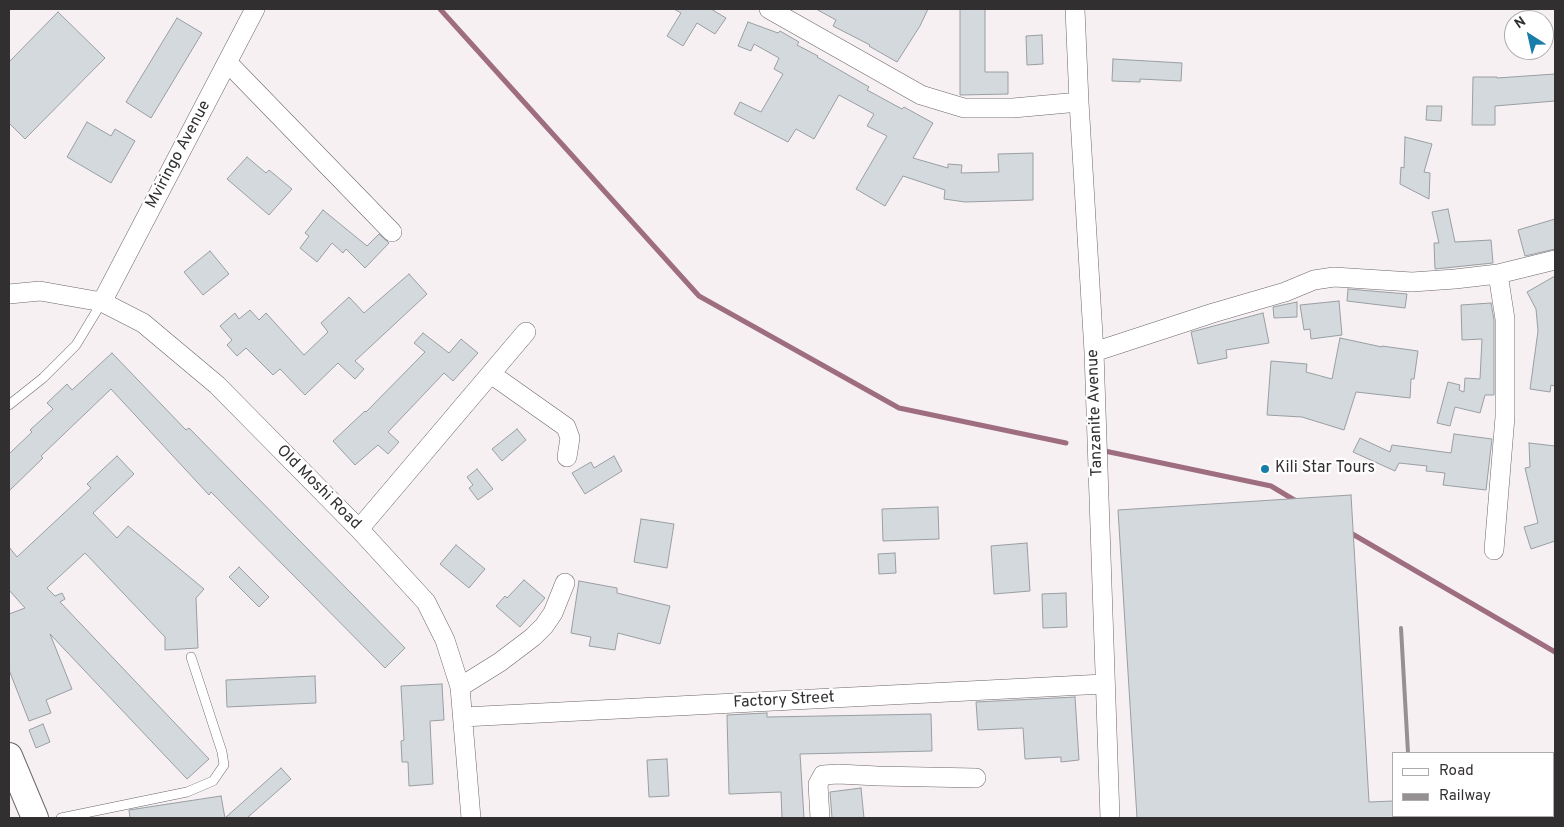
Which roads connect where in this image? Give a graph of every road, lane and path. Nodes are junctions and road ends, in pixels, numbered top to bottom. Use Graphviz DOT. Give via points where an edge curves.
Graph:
graph roads {
  1 [pos="255,9"];
  2 [pos="769,9"];
  3 [pos="1075,9"];
  4 [pos="228,63"];
  5 [pos="1079,102"];
  6 [pos="392,232"];
  7 [pos="1555,260"];
  8 [pos="1498,274"];
  9 [pos="9,294"];
  10 [pos="102,302"];
  11 [pos="526,332"];
  12 [pos="1094,352"];
  13 [pos="491,374"];
  14 [pos="9,405"];
  15 [pos="567,457"];
  16 [pos="359,529"];
  17 [pos="1494,550"];
  18 [pos="565,583"];
  19 [pos="191,657"];
  20 [pos="1104,684"];
  21 [pos="460,686"];
  22 [pos="463,718"];
  23 [pos="9,756"];
  24 [pos="976,778"];
  25 [pos="35,818"];
  26 [pos="61,818"];
  27 [pos="471,818"];
  28 [pos="820,818"];
  29 [pos="1110,818"];
  1 -- 4 [label="street, Mviringo Avenue"];
  2 -- 5 [label="street" via="921,95 964,108 1013,108"];
  3 -- 5 [label="street, Tanzanite Avenue"];
  4 -- 6 [label="street"];
  4 -- 10 [label="street, Mviringo Avenue"];
  5 -- 12 [label="street, Tanzanite Avenue"];
  7 -- 8 [label="street"];
  8 -- 12 [label="street" via="1412,282 1334,277 1314,280"];
  8 -- 17 [label="street" via="1506,319 1505,417"];
  9 -- 10 [label="street, Old Moshi Road" via="40,291"];
  10 -- 14 [label="lane" via="76,345 43,378"];
  10 -- 16 [label="street, Old Moshi Road" via="143,324 217,385"];
  11 -- 13 [label="street"];
  12 -- 20 [label="street, Tanzanite Avenue"];
  13 -- 15 [label="street" via="566,427 570,438"];
  13 -- 16 [label="street"];
  16 -- 21 [label="street, Old Moshi Road" via="426,602 445,640"];
  18 -- 21 [label="street" via="553,613 533,637"];
  19 -- 26 [label="lane" via="222,752 224,765 213,780 187,792"];
  20 -- 22 [label="street, Factory Street"];
  20 -- 29 [label="street, Tanzanite Avenue"];
  21 -- 22 [label="street, Old Moshi Road"];
  22 -- 27 [label="street, Old Moshi Road"];
  23 -- 25 [label="main road"];
  24 -- 28 [label="street" via="823,775 818,784"];
}
